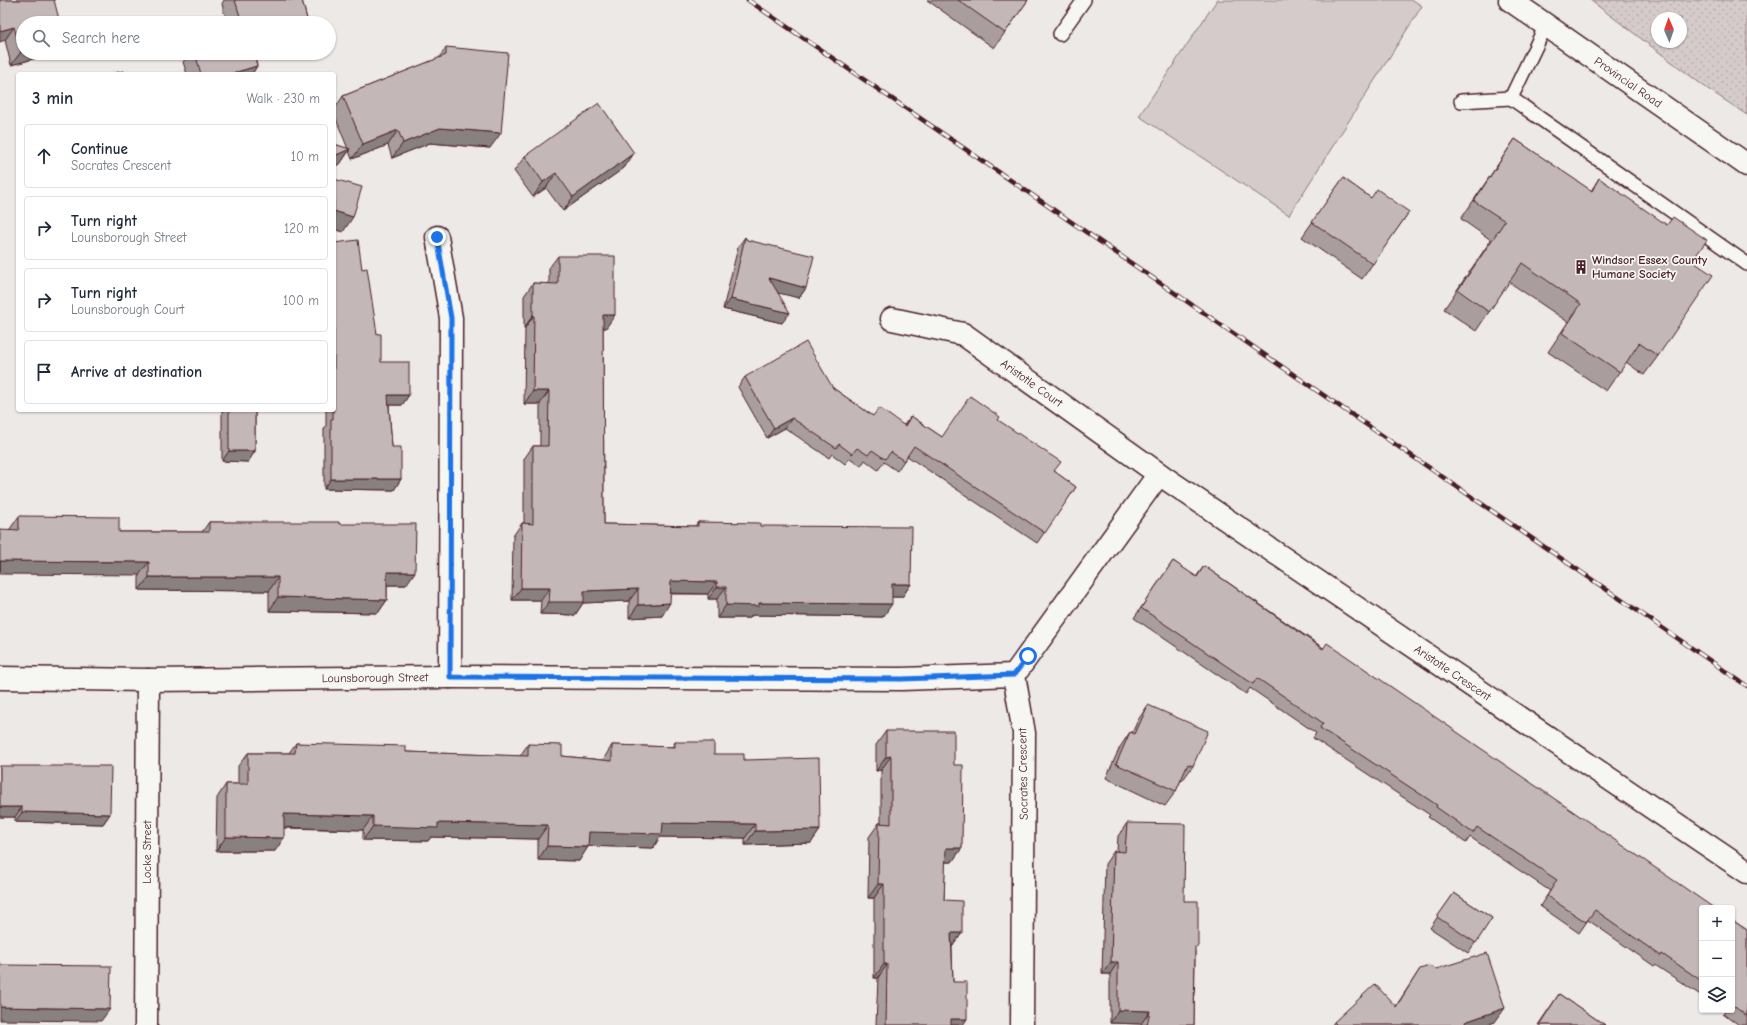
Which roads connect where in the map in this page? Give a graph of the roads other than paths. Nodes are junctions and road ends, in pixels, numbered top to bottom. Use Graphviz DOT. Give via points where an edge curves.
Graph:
graph roads {
  1 [pos="1084,0"];
  2 [pos="1510,0"];
  3 [pos="1546,25"];
  4 [pos="1060,34"];
  5 [pos="1511,98"];
  6 [pos="1461,101"];
  7 [pos="1747,165"];
  8 [pos="437,237"];
  9 [pos="1747,264"];
  10 [pos="892,319"];
  11 [pos="1159,474"];
  12 [pos="1014,675"];
  13 [pos="450,677"];
  14 [pos="0,678"];
  15 [pos="148,680"];
  16 [pos="1747,872"];
  17 [pos="146,1025"];
  18 [pos="1022,1025"];
  1 -- 4 [label="lane"];
  2 -- 3 [label="street, Provincial Road"];
  3 -- 5 [label="lane"];
  3 -- 7 [label="street, Provincial Road"];
  5 -- 6 [label="lane"];
  5 -- 9 [label="lane"];
  8 -- 13 [label="street" via="451,318"];
  10 -- 11 [label="street, Aristotle Court" via="963,334"];
  11 -- 12 [label="street"];
  11 -- 16 [label="street, Aristotle Crescent"];
  12 -- 13 [label="street, Lounsborough Street" via="902,679"];
  12 -- 18 [label="street, Socrates Crescent" via="1024,733"];
  13 -- 15 [label="street, Lounsborough Street"];
  14 -- 15 [label="street, Lounsborough Street"];
  15 -- 17 [label="street, Locke Street"];
}
